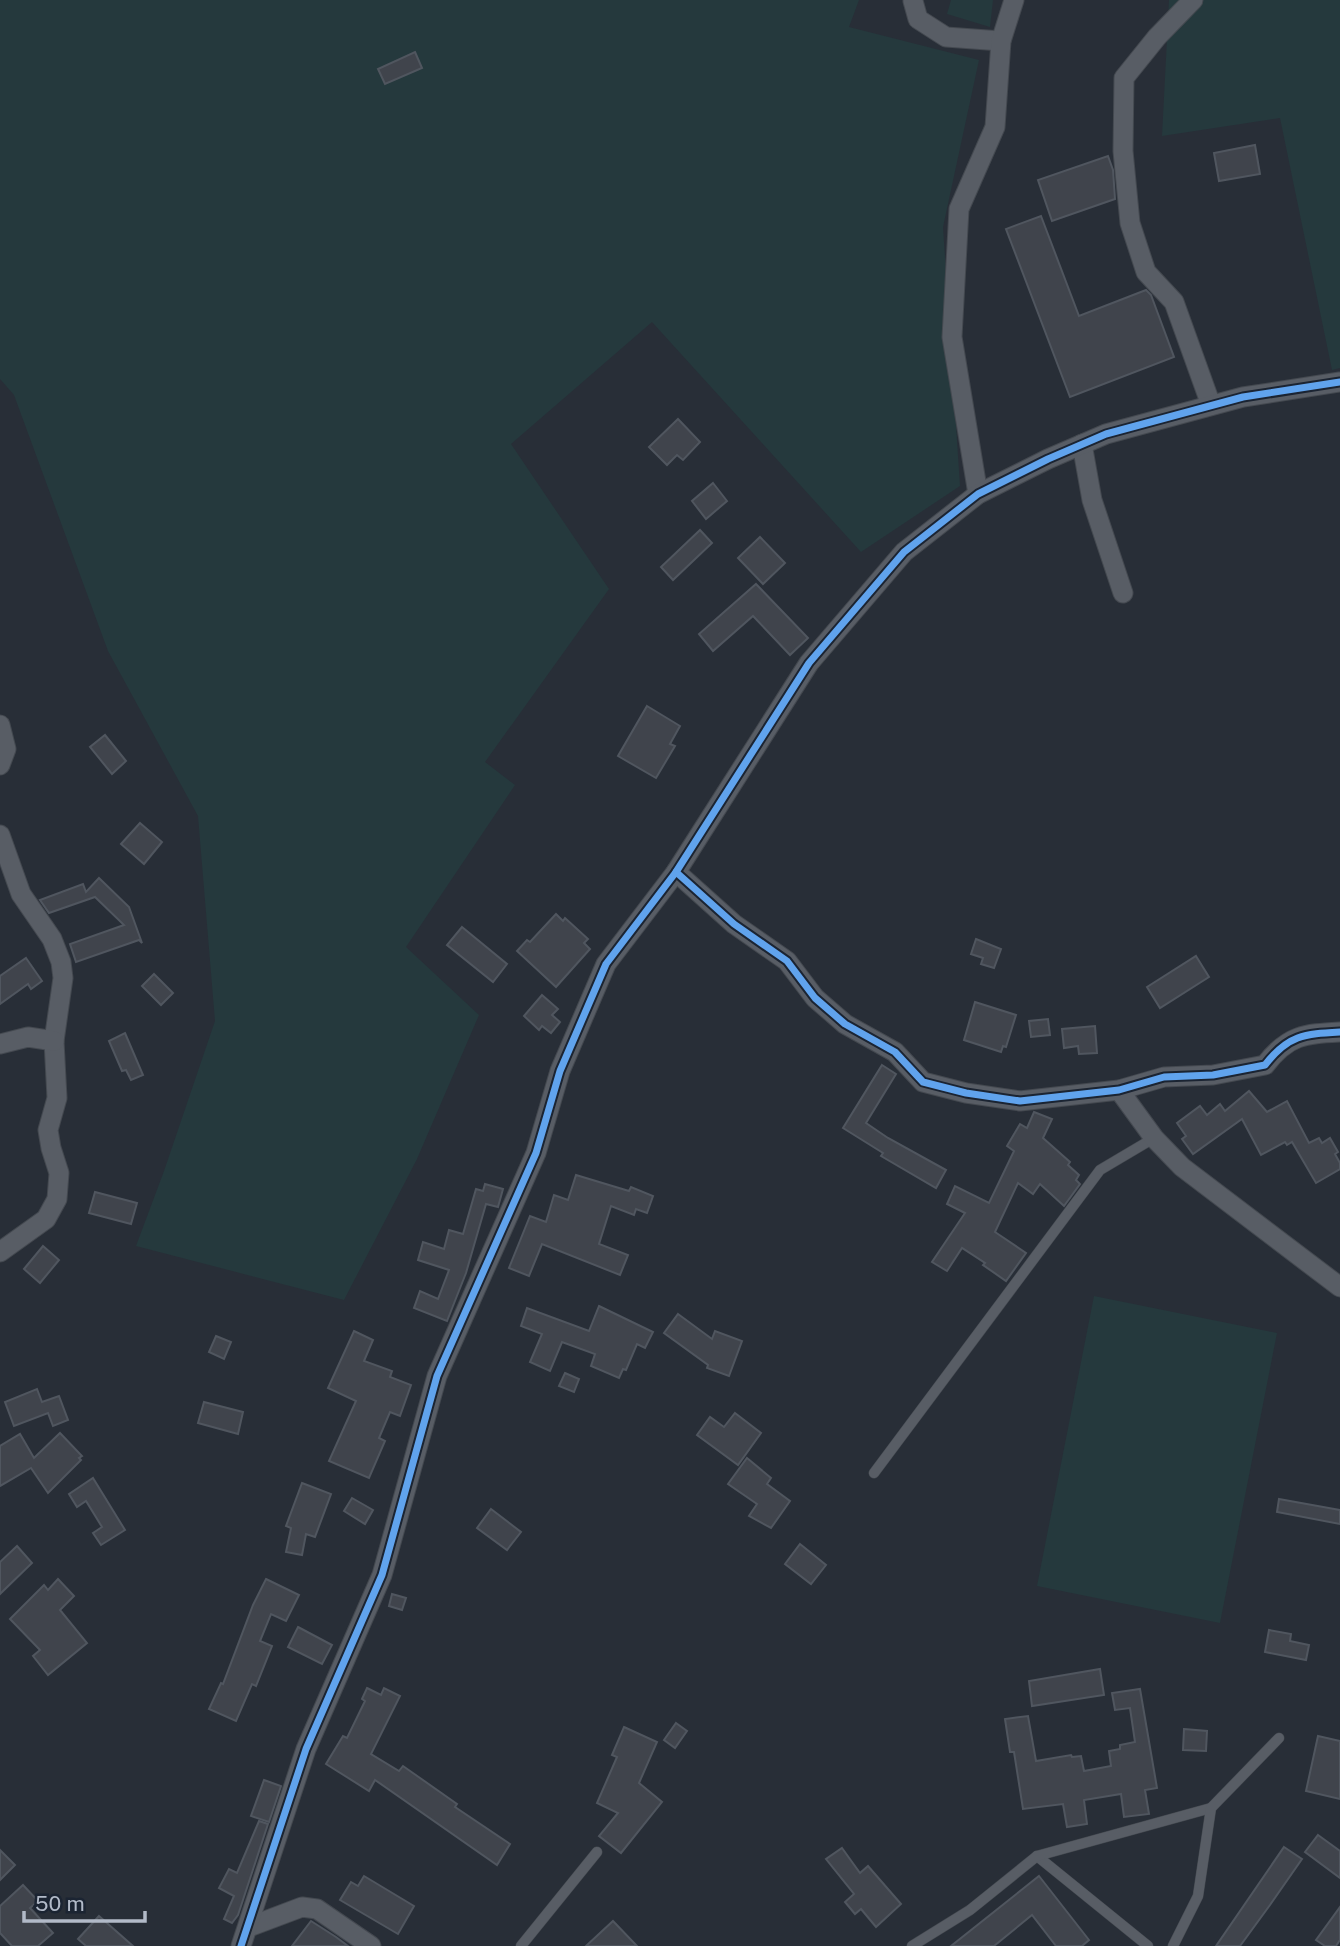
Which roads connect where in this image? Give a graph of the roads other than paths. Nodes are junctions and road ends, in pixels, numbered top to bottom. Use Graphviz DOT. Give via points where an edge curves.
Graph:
graph roads {
  1 [pos="1014,0"];
  2 [pos="1193,0"];
  3 [pos="913,1"];
  4 [pos="1001,41"];
  5 [pos="1340,382"];
  6 [pos="1211,405"];
  7 [pos="1082,444"];
  8 [pos="978,494"];
  9 [pos="1123,593"];
  10 [pos="0,725"];
  11 [pos="0,765"];
  12 [pos="0,835"];
  13 [pos="677,872"];
  14 [pos="1340,1032"];
  15 [pos="54,1041"];
  16 [pos="0,1044"];
  17 [pos="1119,1090"];
  18 [pos="1154,1138"];
  19 [pos="0,1252"];
  20 [pos="1340,1287"];
  21 [pos="874,1473"];
  22 [pos="1279,1738"];
  23 [pos="1212,1808"];
  24 [pos="597,1852"];
  25 [pos="1037,1856"];
  26 [pos="248,1927"];
  27 [pos="241,1946"];
  28 [pos="371,1946"];
  29 [pos="521,1946"];
  30 [pos="912,1946"];
  31 [pos="1149,1946"];
  32 [pos="1173,1946"];
  1 -- 4 [label="street"];
  2 -- 6 [label="street" via="1124,78 1123,151 1130,223 1146,272 1174,302"];
  3 -- 4 [label="street" via="918,19 947,37"];
  4 -- 8 [label="street" via="995,127 959,209 952,337"];
  5 -- 6 [label="street"];
  6 -- 7 [label="street"];
  7 -- 8 [label="street"];
  7 -- 9 [label="street" via="1092,500"];
  8 -- 13 [label="street" via="904,552 808,663"];
  10 -- 11 [label="street" via="6,749"];
  12 -- 15 [label="street" via="21,894 52,939 61,962"];
  13 -- 17 [label="street" via="734,924 787,961 815,998 845,1024 895,1052 923,1082 1020,1101"];
  13 -- 26 [label="street" via="606,964 560,1071 536,1153 438,1376 382,1575 306,1749"];
  14 -- 17 [label="street" via="1295,1038 1265,1065 1213,1075 1164,1077"];
  15 -- 16 [label="street" via="28,1037"];
  15 -- 19 [label="street" via="57,1098 48,1130 59,1173 57,1199 46,1219"];
  17 -- 18 [label="street"];
  18 -- 20 [label="street" via="1182,1167"];
  18 -- 21 [label="lane" via="1100,1170"];
  22 -- 23 [label="lane"];
  23 -- 25 [label="lane"];
  23 -- 32 [label="lane" via="1198,1896"];
  24 -- 29 [label="lane"];
  25 -- 30 [label="lane" via="970,1910"];
  25 -- 31 [label="lane"];
  26 -- 27 [label="street"];
  26 -- 28 [label="street" via="302,1907 317,1909"];
}
